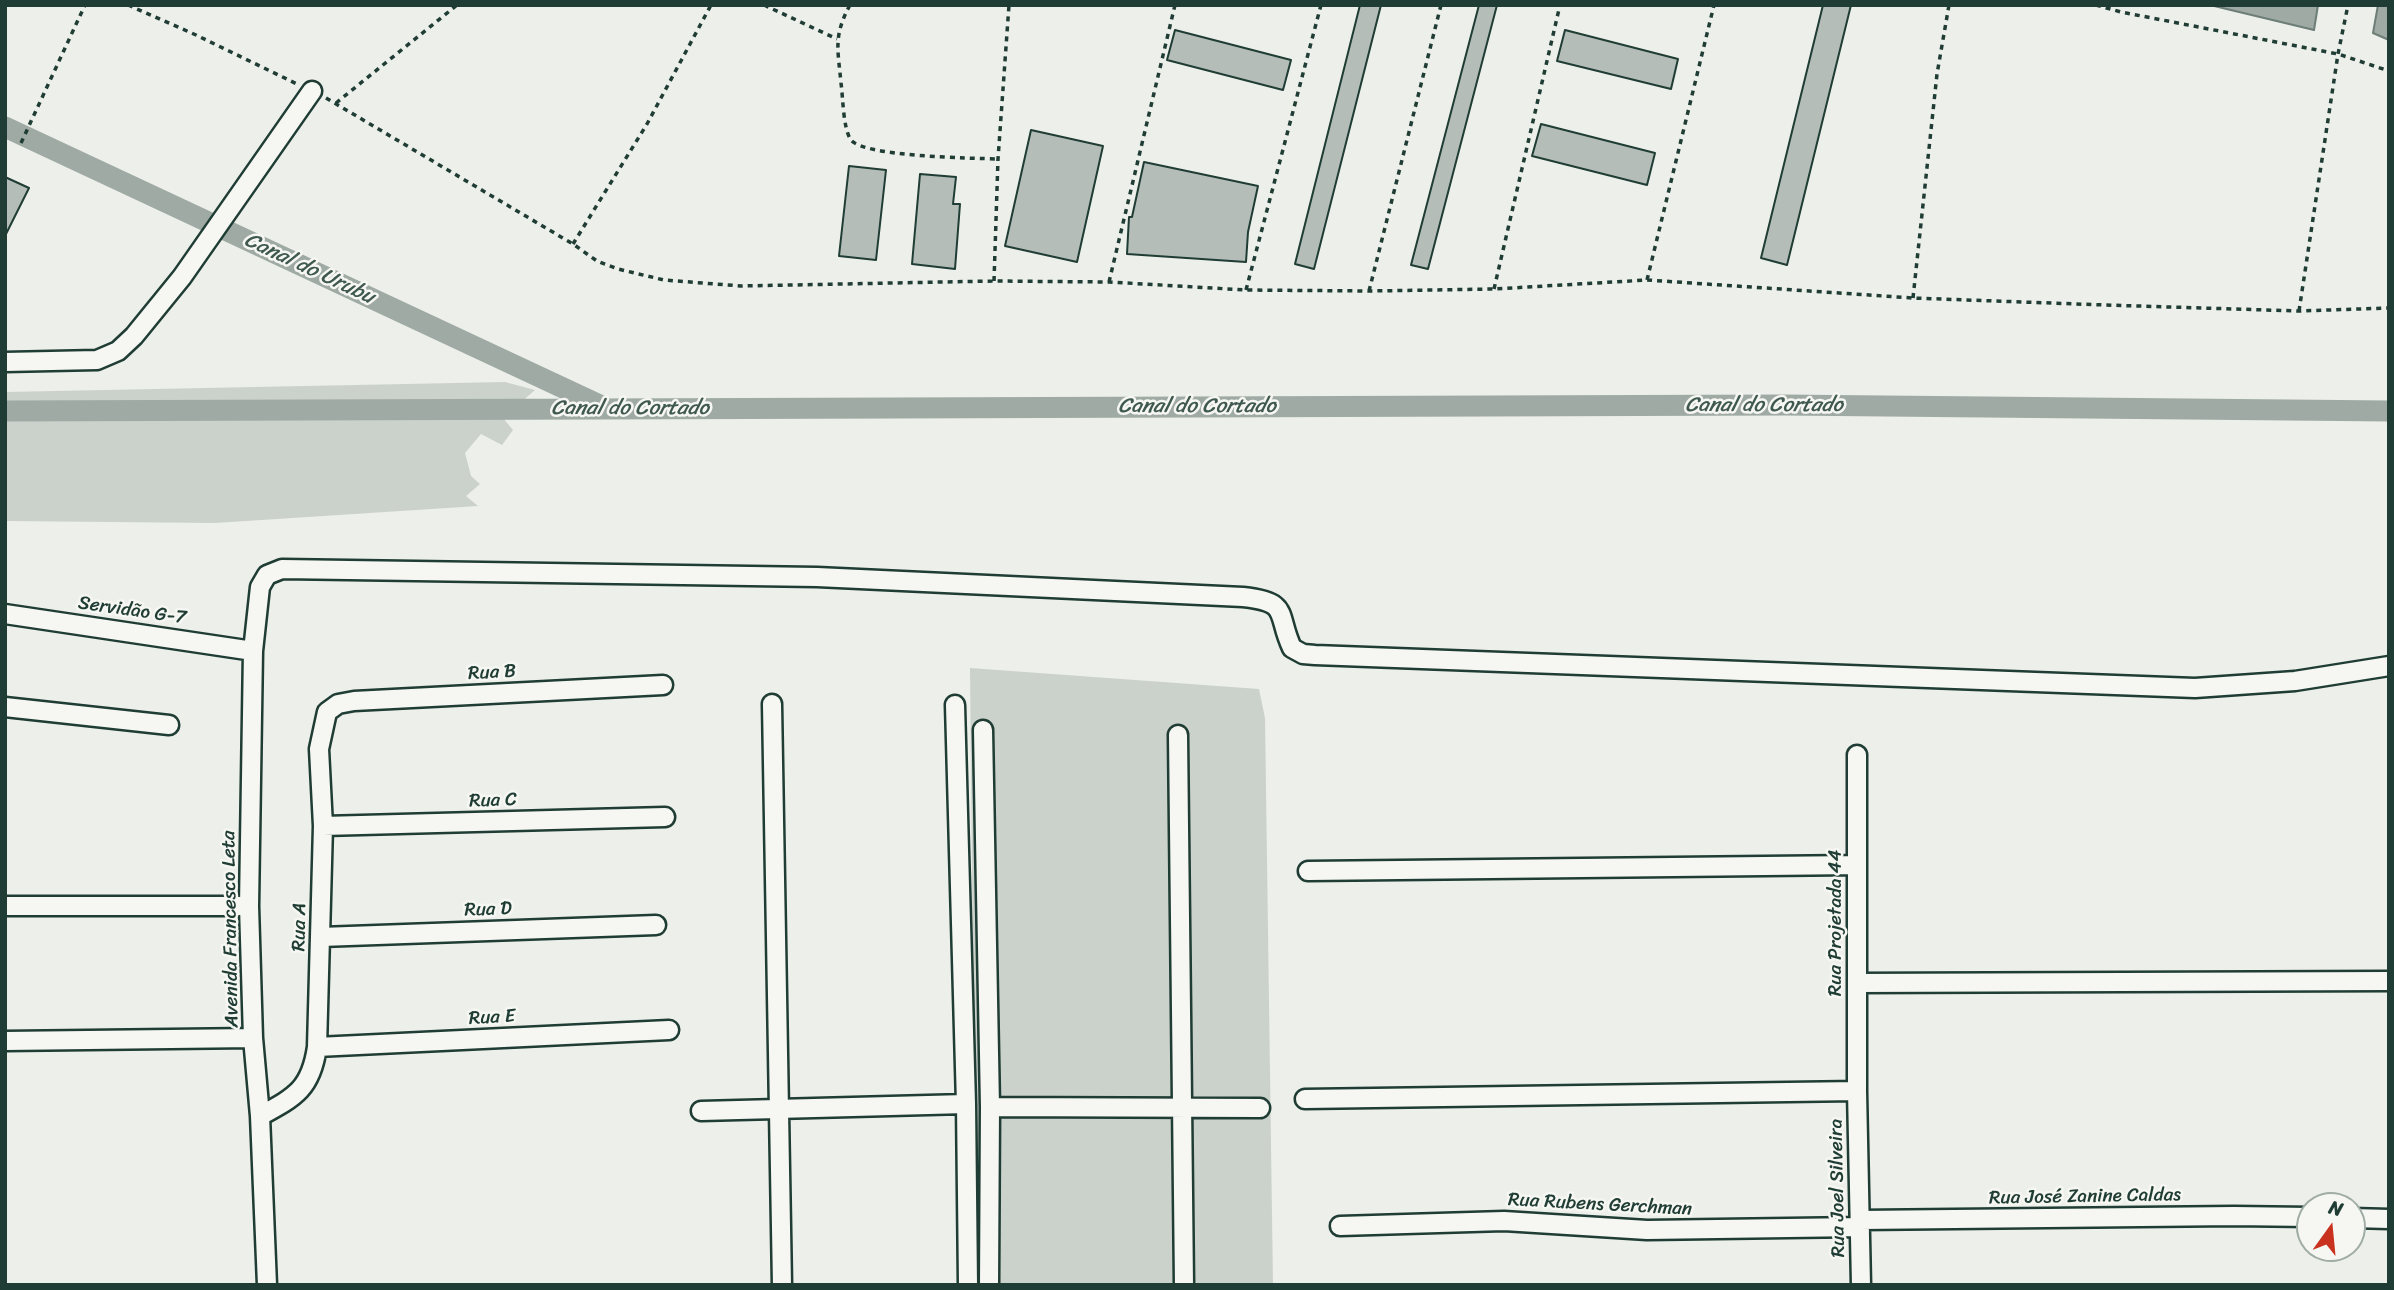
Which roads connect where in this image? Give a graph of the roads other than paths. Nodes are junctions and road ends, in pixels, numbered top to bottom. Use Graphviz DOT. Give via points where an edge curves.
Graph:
graph roads {
  1 [pos="312,91"];
  2 [pos="5,362"];
  3 [pos="5,614"];
  4 [pos="253,651"];
  5 [pos="2389,666"];
  6 [pos="663,685"];
  7 [pos="772,704"];
  8 [pos="955,705"];
  9 [pos="5,707"];
  10 [pos="327,712"];
  11 [pos="169,725"];
  12 [pos="983,730"];
  13 [pos="1178,735"];
  14 [pos="1857,755"];
  15 [pos="666,817"];
  16 [pos="323,827"];
  17 [pos="1856,865"];
  18 [pos="1308,871"];
  19 [pos="5,906"];
  20 [pos="249,906"];
  21 [pos="656,925"];
  22 [pos="321,937"];
  23 [pos="2389,981"];
  24 [pos="1857,983"];
  25 [pos="669,1030"];
  26 [pos="253,1038"];
  27 [pos="5,1041"];
  28 [pos="317,1047"];
  29 [pos="1857,1091"];
  30 [pos="1304,1099"];
  31 [pos="966,1104"];
  32 [pos="990,1107"];
  33 [pos="1259,1108"];
  34 [pos="779,1109"];
  35 [pos="1184,1109"];
  36 [pos="701,1111"];
  37 [pos="260,1116"];
  38 [pos="2296,1217"];
  39 [pos="2366,1218"];
  40 [pos="2389,1219"];
  41 [pos="1860,1224"];
  42 [pos="1340,1226"];
  43 [pos="267,1285"];
  44 [pos="782,1285"];
  45 [pos="968,1285"];
  46 [pos="989,1285"];
  47 [pos="1184,1285"];
  48 [pos="1861,1285"];
  1 -- 2 [label="street" via="182,278 118,351 97,360"];
  3 -- 4 [label="street, Servidão G-7"];
  4 -- 5 [label="street, Avenida Francesco Leta" via="260,587 267,575 298,568 803,577 1243,597 1275,604 1292,648 1315,655 2195,688 2295,681"];
  4 -- 20 [label="street, Avenida Francesco Leta"];
  6 -- 10 [label="street, Rua B" via="354,701"];
  7 -- 34 [label="street"];
  8 -- 31 [label="street"];
  9 -- 11 [label="street"];
  10 -- 16 [label="street, Rua A" via="319,749"];
  12 -- 32 [label="street"];
  13 -- 35 [label="street"];
  14 -- 17 [label="street, Rua Projetada 44"];
  15 -- 16 [label="street, Rua C"];
  16 -- 22 [label="street, Rua A"];
  17 -- 18 [label="street"];
  17 -- 24 [label="street, Rua Projetada 44"];
  19 -- 20 [label="street"];
  20 -- 26 [label="street, Avenida Francesco Leta"];
  21 -- 22 [label="street, Rua D"];
  22 -- 28 [label="street, Rua A"];
  23 -- 24 [label="street"];
  24 -- 29 [label="street, Rua Projetada 44"];
  25 -- 28 [label="street, Rua E"];
  26 -- 27 [label="street"];
  26 -- 37 [label="street, Avenida Francesco Leta"];
  28 -- 37 [label="street, Rua A" via="306,1085"];
  29 -- 30 [label="street"];
  29 -- 41 [label="street, Rua Joel Silveira"];
  31 -- 34 [label="street"];
  31 -- 45 [label="street"];
  32 -- 35 [label="street"];
  32 -- 46 [label="street"];
  33 -- 35 [label="street"];
  34 -- 36 [label="street"];
  34 -- 44 [label="street"];
  35 -- 47 [label="street"];
  37 -- 43 [label="street, Avenida Francesco Leta"];
  38 -- 41 [label="street, Rua José Zanine Caldas"];
  39 -- 40 [label="street"];
  41 -- 42 [label="street, Rua Rubens Gerchman" via="1647,1230 1504,1221"];
  41 -- 48 [label="street, Rua Joel Silveira"];
}
